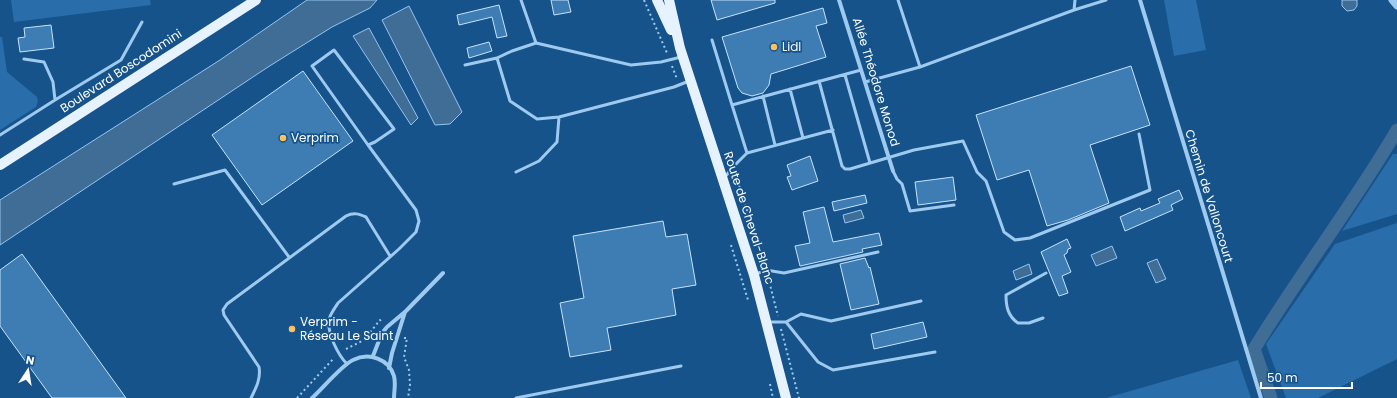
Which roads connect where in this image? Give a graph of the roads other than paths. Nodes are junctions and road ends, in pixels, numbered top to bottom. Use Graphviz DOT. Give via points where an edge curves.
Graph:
graph roads {
  1 [pos="256,0"];
  2 [pos="521,0"];
  3 [pos="657,0"];
  4 [pos="669,0"];
  5 [pos="839,0"];
  6 [pos="898,0"];
  7 [pos="1076,0"];
  8 [pos="1106,0"];
  9 [pos="1140,0"];
  10 [pos="1392,0"];
  11 [pos="1397,6"];
  12 [pos="1074,10"];
  13 [pos="142,22"];
  14 [pos="712,40"];
  15 [pos="536,43"];
  16 [pos="681,52"];
  17 [pos="497,58"];
  18 [pos="24,59"];
  19 [pos="465,65"];
  20 [pos="920,67"];
  21 [pos="861,70"];
  22 [pos="845,75"];
  23 [pos="690,80"];
  24 [pos="819,81"];
  25 [pos="865,82"];
  26 [pos="790,89"];
  27 [pos="763,96"];
  28 [pos="55,100"];
  29 [pos="732,105"];
  30 [pos="559,117"];
  31 [pos="833,130"];
  32 [pos="1139,134"];
  33 [pos="0,135"];
  34 [pos="803,138"];
  35 [pos="368,145"];
  36 [pos="775,145"];
  37 [pos="747,153"];
  38 [pos="888,157"];
  39 [pos="870,163"];
  40 [pos="0,165"];
  41 [pos="893,171"];
  42 [pos="516,172"];
  43 [pos="723,180"];
  44 [pos="174,184"];
  45 [pos="954,206"];
  46 [pos="878,252"];
  47 [pos="390,256"];
  48 [pos="289,257"];
  49 [pos="443,272"];
  50 [pos="1046,273"];
  51 [pos="754,275"];
  52 [pos="921,301"];
  53 [pos="406,312"];
  54 [pos="1043,318"];
  55 [pos="767,322"];
  56 [pos="786,322"];
  57 [pos="935,352"];
  58 [pos="373,356"];
  59 [pos="347,364"];
  60 [pos="681,366"];
  61 [pos="390,368"];
  62 [pos="251,398"];
  63 [pos="312,398"];
  64 [pos="394,398"];
  65 [pos="516,398"];
  66 [pos="786,398"];
  67 [pos="1261,398"];
  1 -- 40 [label="main road, Boulevard Boscodomini"];
  2 -- 15 [label="lane"];
  3 -- 16 [label="main road"];
  4 -- 16 [label="main road"];
  5 -- 21 [label="street, Allée Théodore Monod"];
  6 -- 20 [label="lane"];
  7 -- 12 [label="lane"];
  8 -- 12 [label="lane"];
  9 -- 67 [label="street, Chemin de Valloncourt"];
  10 -- 11 [label="street"];
  12 -- 20 [label="lane"];
  13 -- 28 [label="lane" via="121,60"];
  14 -- 29 [label="lane"];
  15 -- 16 [label="lane" via="631,65 670,60"];
  15 -- 17 [label="lane"];
  16 -- 23 [label="main road, Route de Cheval-Blanc"];
  17 -- 19 [label="lane"];
  17 -- 30 [label="lane" via="510,101 537,119"];
  18 -- 28 [label="lane" via="44,62 53,82"];
  20 -- 25 [label="lane"];
  21 -- 22 [label="lane"];
  21 -- 25 [label="street, Allée Théodore Monod"];
  22 -- 24 [label="lane"];
  22 -- 39 [label="lane"];
  23 -- 30 [label="lane" via="680,85"];
  23 -- 43 [label="main road, Route de Cheval-Blanc"];
  24 -- 26 [label="lane"];
  24 -- 31 [label="lane"];
  25 -- 38 [label="street, Allée Théodore Monod"];
  26 -- 27 [label="lane"];
  26 -- 34 [label="lane"];
  27 -- 29 [label="lane"];
  27 -- 36 [label="lane"];
  28 -- 33 [label="lane"];
  29 -- 37 [label="lane"];
  30 -- 42 [label="lane" via="557,142 539,161"];
  31 -- 34 [label="lane"];
  31 -- 39 [label="lane" via="845,169"];
  32 -- 38 [label="lane" via="1150,190 1030,238 1015,240 1004,232 986,181 977,172 962,141"];
  34 -- 36 [label="lane"];
  35 -- 35 [label="lane" via="394,129 334,50 312,66"];
  35 -- 47 [label="lane" via="416,210 419,221 416,232"];
  36 -- 37 [label="lane"];
  37 -- 43 [label="lane"];
  38 -- 39 [label="lane"];
  38 -- 41 [label="street, Allée Théodore Monod"];
  41 -- 45 [label="lane" via="896,179 902,184 910,211"];
  43 -- 51 [label="main road, Route de Cheval-Blanc"];
  44 -- 48 [label="lane" via="225,170"];
  46 -- 51 [label="lane" via="784,273 766,270"];
  47 -- 48 [label="lane" via="366,217 352,213"];
  47 -- 59 [label="lane" via="338,303 329,320 338,353"];
  48 -- 62 [label="lane" via="227,304 223,310 228,322 259,367 258,382"];
  49 -- 53 [label="street"];
  50 -- 54 [label="lane" via="1006,295 1006,307 1011,318 1018,323 1029,323"];
  51 -- 55 [label="main road, Route de Cheval-Blanc"];
  52 -- 56 [label="lane" via="832,321 801,314"];
  53 -- 58 [label="street" via="382,333"];
  53 -- 61 [label="street" via="392,353"];
  55 -- 56 [label="lane"];
  55 -- 66 [label="main road, Route de Cheval-Blanc"];
  56 -- 57 [label="lane" via="818,362 833,370"];
  58 -- 59 [label="street" via="354,359"];
  58 -- 61 [label="street"];
  59 -- 63 [label="street"];
  60 -- 65 [label="lane"];
  61 -- 64 [label="street" via="395,384"];
}
